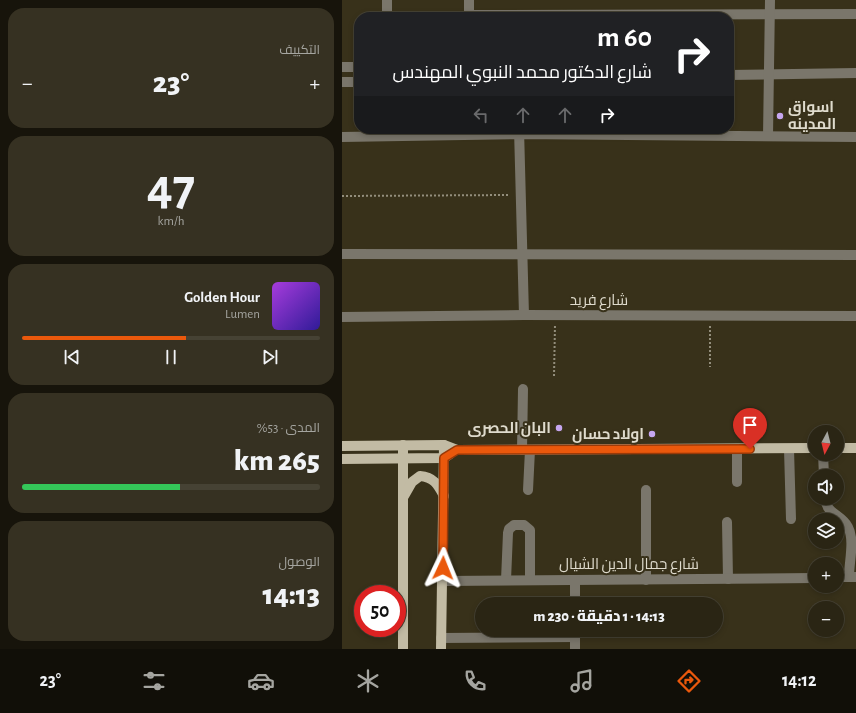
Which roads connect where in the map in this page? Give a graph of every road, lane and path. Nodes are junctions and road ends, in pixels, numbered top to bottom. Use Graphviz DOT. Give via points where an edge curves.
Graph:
graph roads {
  1 [pos="387,0"];
  2 [pos="469,0"];
  3 [pos="770,0"];
  4 [pos="387,12"];
  5 [pos="469,12"];
  6 [pos="734,14"];
  7 [pos="770,14"];
  8 [pos="856,14"];
  9 [pos="342,67"];
  10 [pos="354,67"];
  11 [pos="856,73"];
  12 [pos="769,74"];
  13 [pos="734,75"];
  14 [pos="342,82"];
  15 [pos="354,82"];
  16 [pos="430,134"];
  17 [pos="519,134"];
  18 [pos="668,134"];
  19 [pos="768,136"];
  20 [pos="342,137"];
  21 [pos="856,138"];
  22 [pos="521,194"];
  23 [pos="342,196"];
  24 [pos="342,254"];
  25 [pos="523,254"];
  26 [pos="856,254"];
  27 [pos="524,315"];
  28 [pos="555,315"];
  29 [pos="710,316"];
  30 [pos="856,316"];
  31 [pos="342,317"];
  32 [pos="710,367"];
  33 [pos="554,376"];
  34 [pos="523,389"];
  35 [pos="403,445"];
  36 [pos="444,445"];
  37 [pos="342,446"];
  38 [pos="808,448"];
  39 [pos="844,448"];
  40 [pos="856,448"];
  41 [pos="737,449"];
  42 [pos="789,449"];
  43 [pos="457,450"];
  44 [pos="526,450"];
  45 [pos="403,458"];
  46 [pos="444,458"];
  47 [pos="342,459"];
  48 [pos="736,482"];
  49 [pos="528,490"];
  50 [pos="646,490"];
  51 [pos="404,496"];
  52 [pos="444,498"];
  53 [pos="827,505"];
  54 [pos="791,519"];
  55 [pos="727,522"];
  56 [pos="852,577"];
  57 [pos="728,578"];
  58 [pos="808,578"];
  59 [pos="506,580"];
  60 [pos="530,580"];
  61 [pos="575,580"];
  62 [pos="646,580"];
  63 [pos="442,582"];
  64 [pos="575,597"];
  65 [pos="475,637"];
  66 [pos="575,637"];
  67 [pos="441,638"];
  68 [pos="403,649"];
  69 [pos="441,649"];
  70 [pos="575,649"];
  1 -- 4 [label="street"];
  2 -- 5 [label="street"];
  3 -- 7 [label="street"];
  6 -- 7 [label="street"];
  7 -- 8 [label="street"];
  7 -- 12 [label="street"];
  9 -- 10 [label="street"];
  11 -- 12 [label="street"];
  12 -- 13 [label="street"];
  12 -- 19 [label="street"];
  14 -- 15 [label="street"];
  16 -- 20 [label="street"];
  17 -- 22 [label="street"];
  18 -- 19 [label="street"];
  19 -- 21 [label="street"];
  22 -- 23 [label="path"];
  22 -- 25 [label="street"];
  24 -- 25 [label="street"];
  25 -- 26 [label="street"];
  25 -- 27 [label="street"];
  27 -- 28 [label="street, شارع فريد"];
  27 -- 31 [label="street, شارع فريد"];
  28 -- 29 [label="street, شارع فريد"];
  28 -- 33 [label="path"];
  29 -- 30 [label="street, شارع فريد"];
  29 -- 32 [label="path"];
  34 -- 44 [label="street"];
  35 -- 36 [label="main road"];
  35 -- 37 [label="main road"];
  35 -- 45 [label="main road"];
  36 -- 43 [label="main road"];
  36 -- 46 [label="main road"];
  38 -- 42 [label="main road"];
  39 -- 40 [label="main road"];
  41 -- 42 [label="main road"];
  41 -- 44 [label="main road"];
  41 -- 48 [label="street"];
  42 -- 54 [label="street"];
  43 -- 44 [label="main road"];
  43 -- 46 [label="main road"];
  44 -- 49 [label="street"];
  45 -- 46 [label="main road"];
  45 -- 47 [label="main road"];
  45 -- 51 [label="main road"];
  46 -- 52 [label="main road"];
  50 -- 62 [label="street"];
  51 -- 52 [label="main road" via="412,482 420,476 437,483"];
  51 -- 68 [label="main road"];
  52 -- 63 [label="main road"];
  53 -- 56 [label="street" via="848,527 851,536"];
  55 -- 57 [label="street"];
  57 -- 58 [label="street, شارع جمال الدين الشيال"];
  57 -- 62 [label="street, شارع جمال الدين الشيال"];
  59 -- 60 [label="street, شارع جمال الدين الشيال"];
  59 -- 60 [label="street" via="509,529 514,525 524,525 530,530"];
  59 -- 63 [label="street, شارع جمال الدين الشيال"];
  60 -- 61 [label="street, شارع جمال الدين الشيال"];
  61 -- 62 [label="street, شارع جمال الدين الشيال"];
  61 -- 64 [label="street"];
  63 -- 67 [label="main road"];
  65 -- 67 [label="street"];
  66 -- 70 [label="street"];
  67 -- 69 [label="main road"];
}
